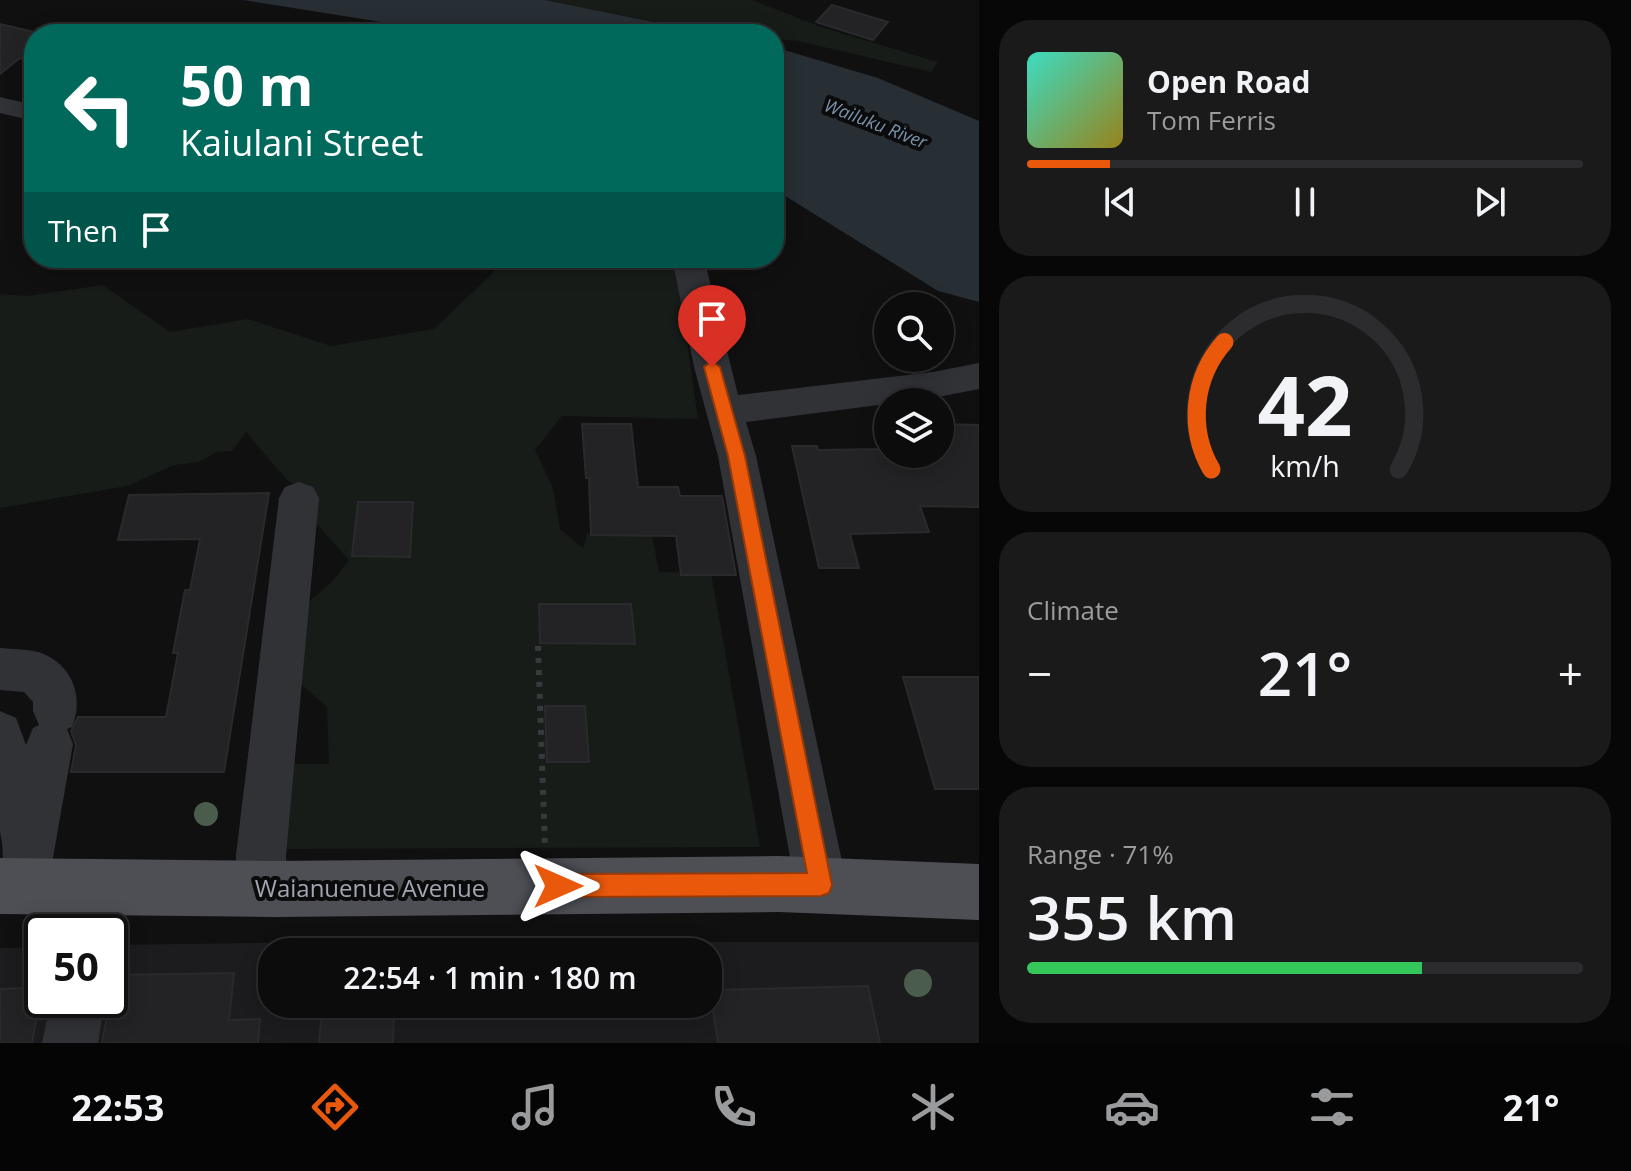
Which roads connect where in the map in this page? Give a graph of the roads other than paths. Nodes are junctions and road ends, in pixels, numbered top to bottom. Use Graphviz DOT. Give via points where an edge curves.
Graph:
graph roads {
  1 [pos="0,105"];
  2 [pos="24,111"];
  3 [pos="690,268"];
  4 [pos="979,376"];
  5 [pos="725,411"];
  6 [pos="299,498"];
  7 [pos="0,669"];
  8 [pos="0,734"];
  9 [pos="18,876"];
  10 [pos="821,885"];
  11 [pos="261,889"];
  12 [pos="979,892"];
  13 [pos="98,909"];
  14 [pos="75,1018"];
  15 [pos="70,1043"];
  1 -- 2 [label="street"];
  3 -- 5 [label="street"];
  4 -- 5 [label="street"];
  5 -- 10 [label="street"];
  6 -- 11 [label="street"];
  7 -- 9 [label="street" via="35,672 56,694 53,728"];
  8 -- 9 [label="street"];
  9 -- 13 [label="main road, Waianuenue Avenue"];
  10 -- 11 [label="main road, Waianuenue Avenue"];
  10 -- 12 [label="main road, Waianuenue Avenue"];
  11 -- 13 [label="main road, Waianuenue Avenue"];
  14 -- 15 [label="street"];
}
